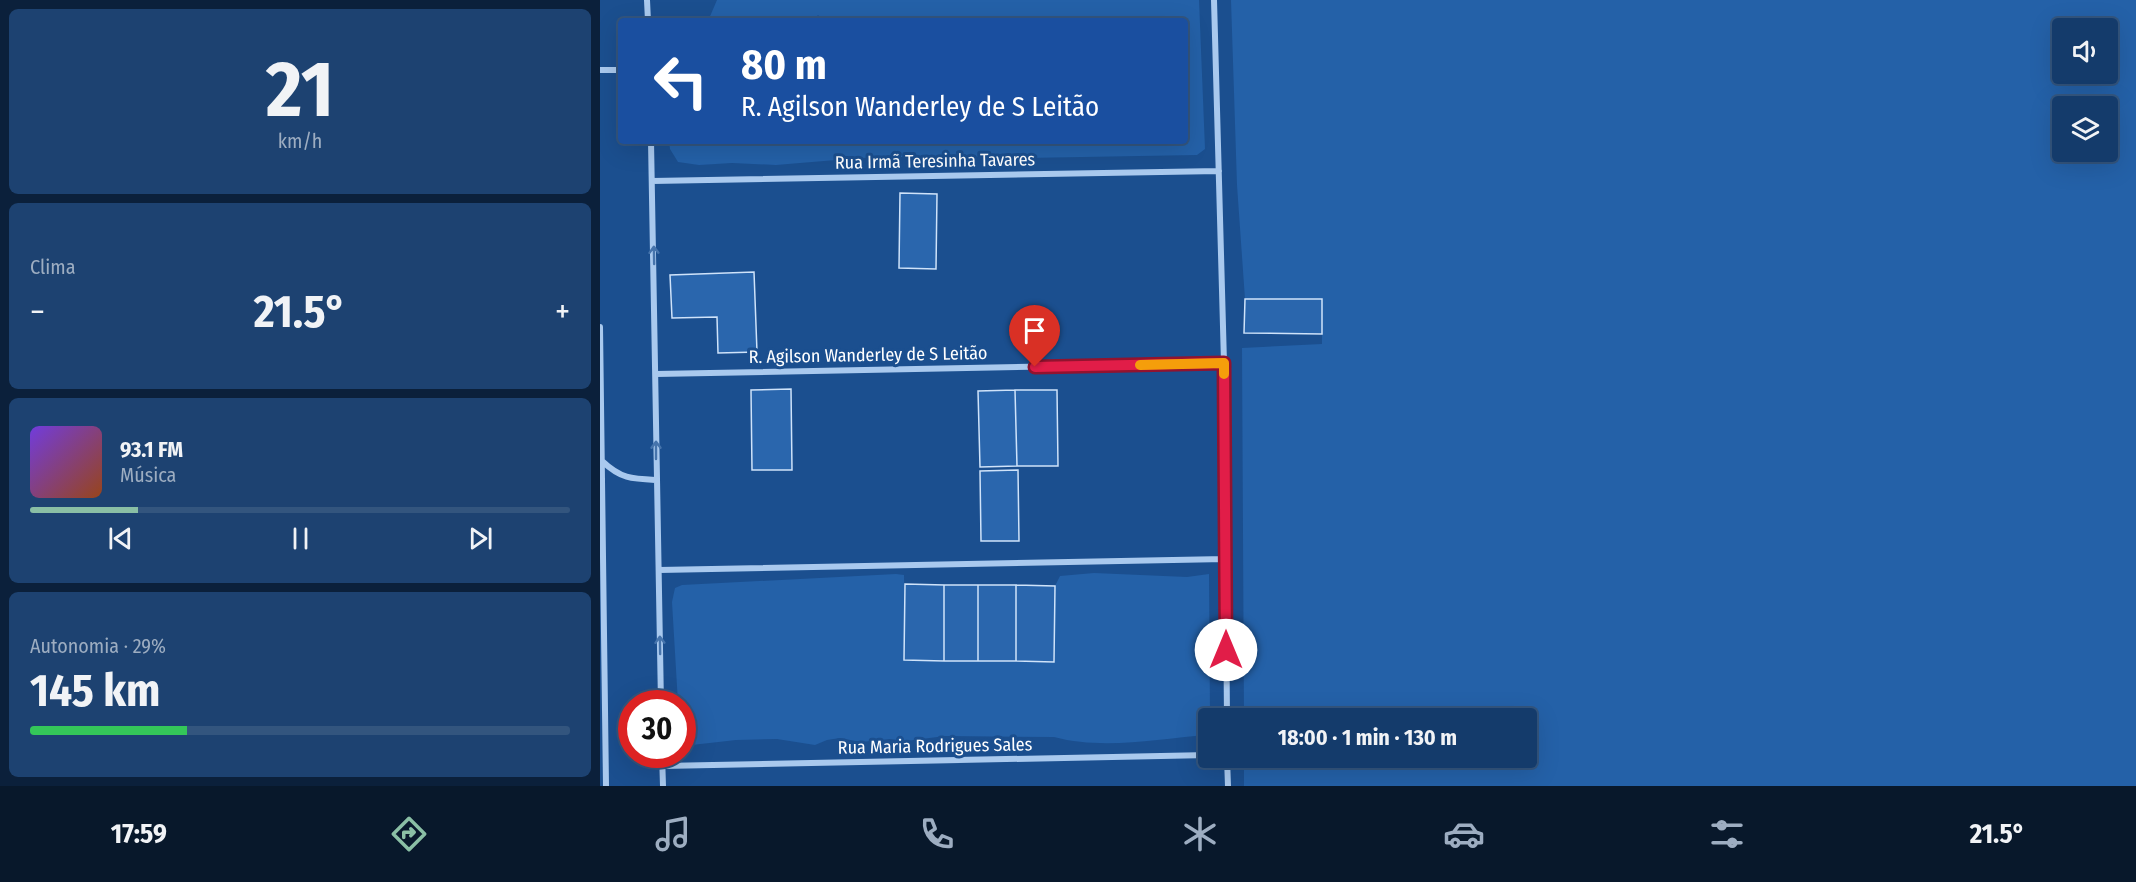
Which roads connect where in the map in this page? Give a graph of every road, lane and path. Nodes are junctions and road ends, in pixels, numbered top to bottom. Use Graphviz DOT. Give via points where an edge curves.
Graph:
graph roads {
  1 [pos="647,0"];
  2 [pos="1214,0"];
  3 [pos="648,18"];
  4 [pos="618,69"];
  5 [pos="600,70"];
  6 [pos="651,144"];
  7 [pos="1219,171"];
  8 [pos="652,181"];
  9 [pos="600,327"];
  10 [pos="1224,363"];
  11 [pos="656,374"];
  12 [pos="600,376"];
  13 [pos="602,461"];
  14 [pos="657,480"];
  15 [pos="1226,559"];
  16 [pos="659,570"];
  17 [pos="602,576"];
  18 [pos="661,690"];
  19 [pos="1227,708"];
  20 [pos="1198,755"];
  21 [pos="603,765"];
  22 [pos="696,765"];
  23 [pos="662,768"];
  24 [pos="1227,768"];
  25 [pos="606,786"];
  26 [pos="663,786"];
  27 [pos="1228,786"];
  1 -- 3 [label="street"];
  2 -- 7 [label="street"];
  4 -- 5 [label="street"];
  6 -- 8 [label="street"];
  7 -- 8 [label="street, Rua Irmã Teresinha Tavares"];
  7 -- 10 [label="street"];
  11 -- 8 [label="street, one-way"];
  9 -- 12 [label="street"];
  10 -- 11 [label="street, R. Agilson Wanderley de S Leitão"];
  10 -- 15 [label="street"];
  14 -- 11 [label="street, one-way"];
  12 -- 13 [label="street"];
  13 -- 14 [label="street" via="630,479"];
  13 -- 17 [label="street"];
  14 -- 16 [label="street"];
  15 -- 16 [label="street"];
  15 -- 19 [label="street"];
  18 -- 16 [label="street, one-way"];
  17 -- 21 [label="street"];
  20 -- 22 [label="street, Rua Maria Rodrigues Sales"];
  21 -- 25 [label="street"];
  23 -- 26 [label="street"];
  24 -- 27 [label="street"];
}
